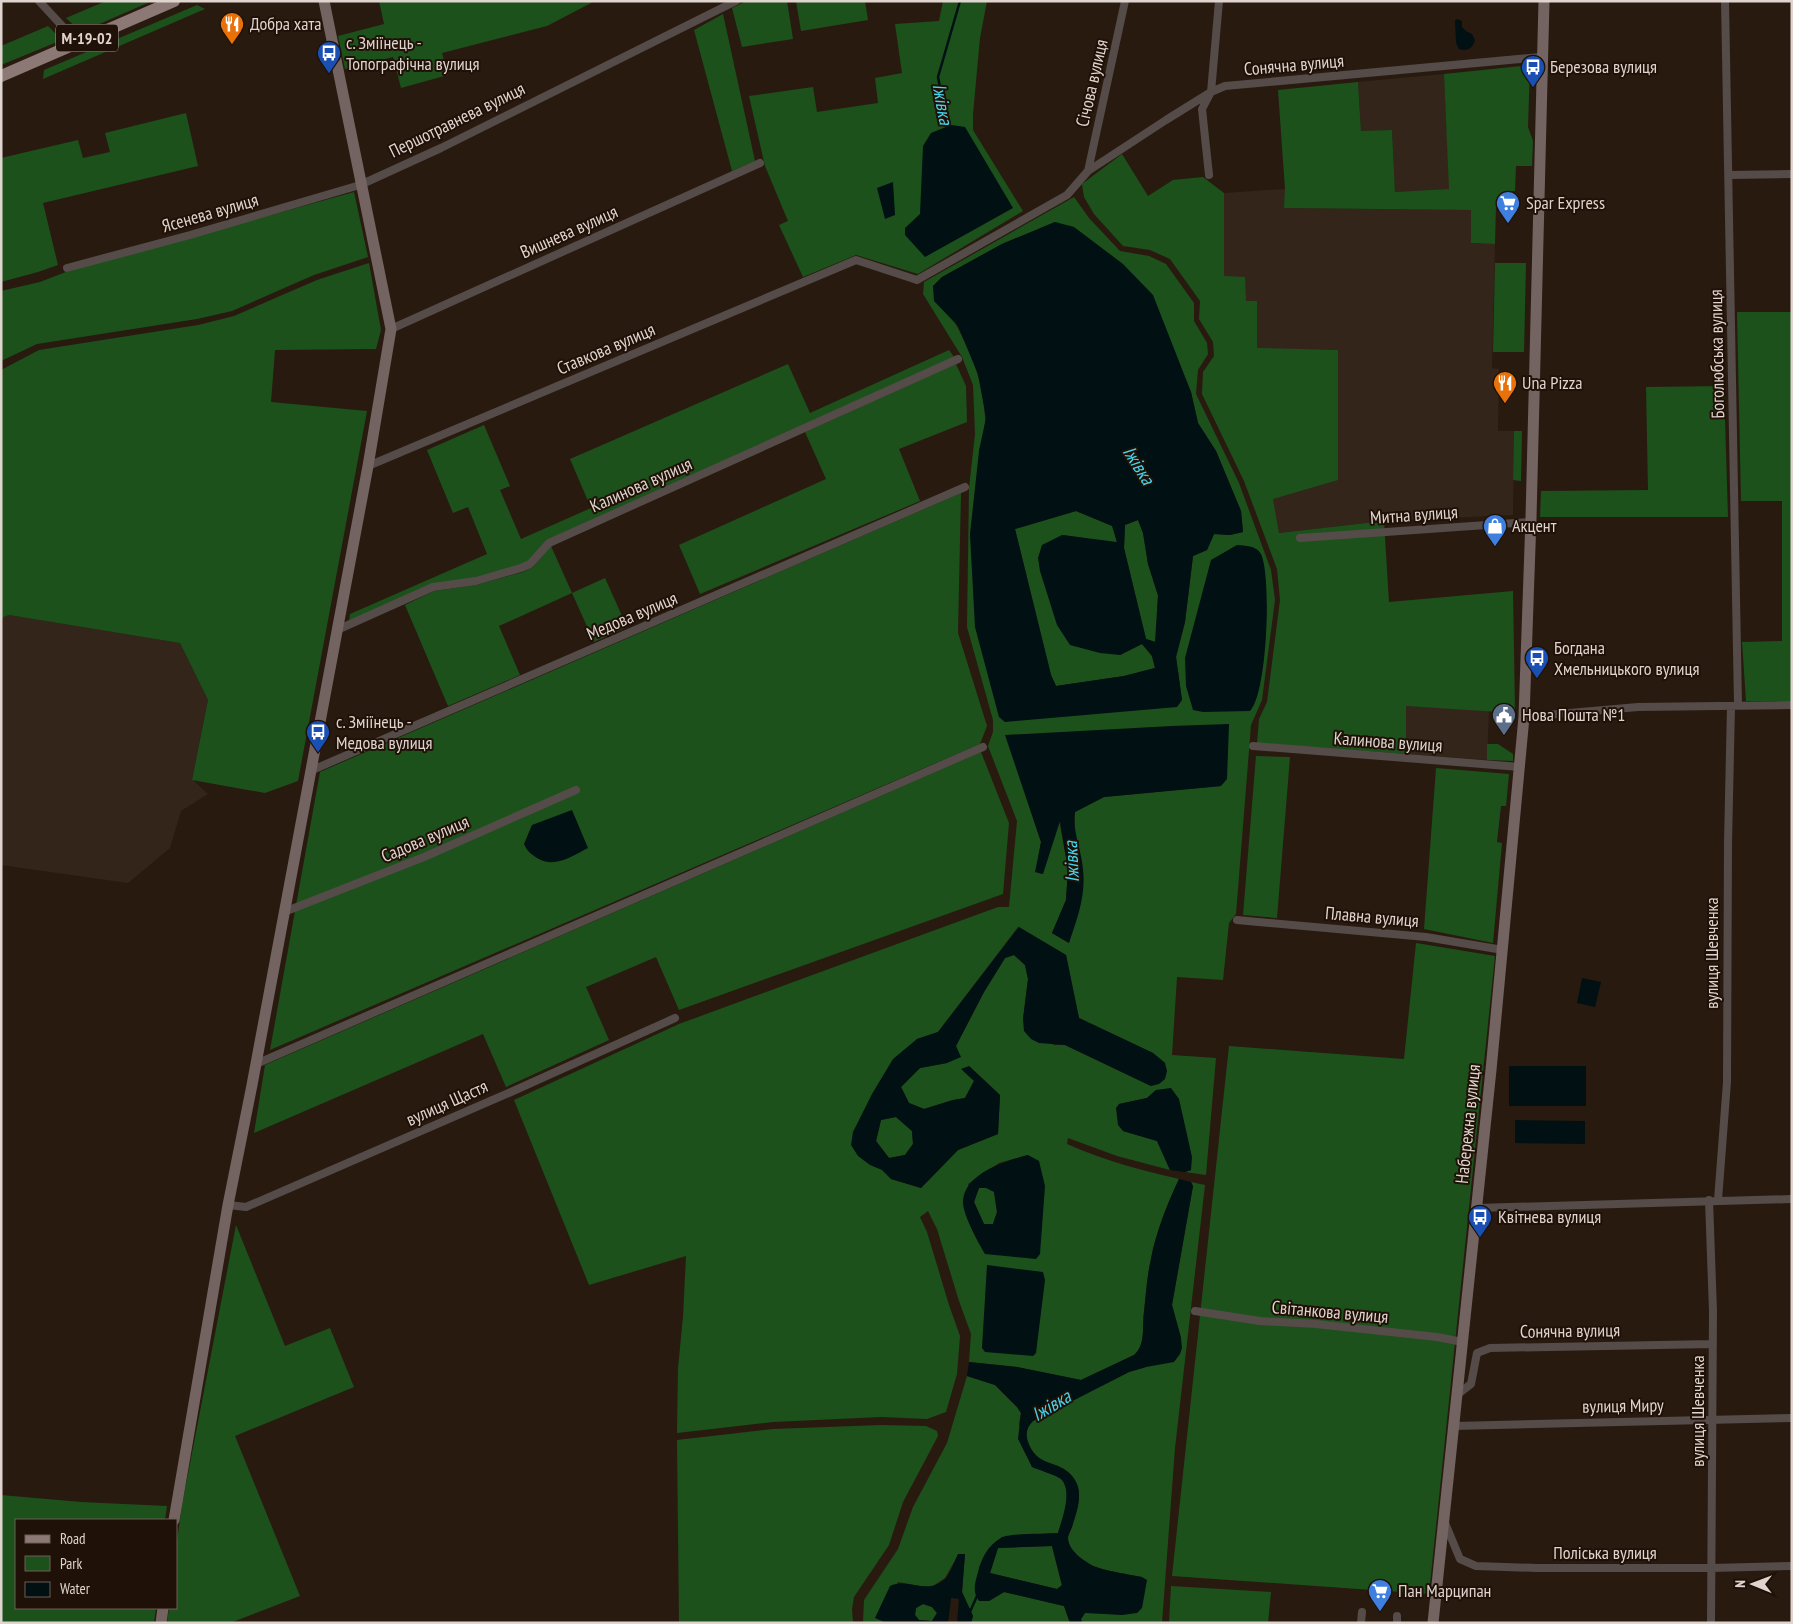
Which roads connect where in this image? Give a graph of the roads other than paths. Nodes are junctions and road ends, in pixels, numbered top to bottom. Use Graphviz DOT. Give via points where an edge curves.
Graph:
graph roads {
  1 [pos="39,1"];
  2 [pos="174,1"];
  3 [pos="324,1"];
  4 [pos="736,1"];
  5 [pos="1126,1"];
  6 [pos="1219,1"];
  7 [pos="1544,1"];
  8 [pos="1725,1"];
  9 [pos="77,42"];
  10 [pos="1541,57"];
  11 [pos="1,76"];
  12 [pos="1211,92"];
  13 [pos="760,163"];
  14 [pos="1088,171"];
  15 [pos="1792,174"];
  16 [pos="1209,175"];
  17 [pos="1729,175"];
  18 [pos="360,185"];
  19 [pos="856,260"];
  20 [pos="67,268"];
  21 [pos="390,329"];
  22 [pos="958,359"];
  23 [pos="368,466"];
  24 [pos="964,487"];
  25 [pos="1531,522"];
  26 [pos="1300,538"];
  27 [pos="337,630"];
  28 [pos="1792,705"];
  29 [pos="1735,706"];
  30 [pos="1524,717"];
  31 [pos="1253,746"];
  32 [pos="983,747"];
  33 [pos="1520,767"];
  34 [pos="310,772"];
  35 [pos="576,790"];
  36 [pos="284,912"];
  37 [pos="1237,920"];
  38 [pos="1503,950"];
  39 [pos="675,1018"];
  40 [pos="256,1064"];
  41 [pos="1792,1199"];
  42 [pos="1709,1200"];
  43 [pos="1718,1200"];
  44 [pos="228,1205"];
  45 [pos="1477,1208"];
  46 [pos="1194,1311"];
  47 [pos="1463,1342"];
  48 [pos="1714,1344"];
  49 [pos="1458,1394"];
  50 [pos="1792,1418"];
  51 [pos="1714,1419"];
  52 [pos="1454,1426"];
  53 [pos="174,1519"];
  54 [pos="1444,1522"];
  55 [pos="1792,1566"];
  56 [pos="1711,1568"];
  57 [pos="163,1609"];
  58 [pos="1362,1612"];
  59 [pos="161,1623"];
  60 [pos="1361,1623"];
  61 [pos="1434,1623"];
  62 [pos="1711,1623"];
  1 -- 9 [label="street"];
  2 -- 9 [label="main road, М-19-02"];
  3 -- 18 [label="street"];
  4 -- 18 [label="street, Першотравнева вулиця"];
  5 -- 14 [label="street, Січова вулиця"];
  6 -- 12 [label="street"];
  7 -- 10 [label="street, Набережна вулиця"];
  8 -- 17 [label="street, Боголюбська вулиця"];
  9 -- 11 [label="main road, М-19-02"];
  10 -- 12 [label="street, Сонячна вулиця" via="1226,86"];
  10 -- 25 [label="street, Набережна вулиця"];
  12 -- 14 [label="street, Сонячна вулиця"];
  12 -- 16 [label="street" via="1202,109"];
  13 -- 21 [label="street, Вишнева вулиця"];
  14 -- 19 [label="street, Сонячна вулиця" via="1067,195 917,280"];
  15 -- 17 [label="street"];
  17 -- 29 [label="street, Боголюбська вулиця"];
  18 -- 20 [label="street, Ясенева вулиця"];
  18 -- 21 [label="street"];
  19 -- 23 [label="street, Ставкова вулиця"];
  21 -- 23 [label="street"];
  22 -- 27 [label="street, Калинова вулиця" via="549,542 530,564 521,568 476,581 433,587"];
  23 -- 27 [label="street"];
  24 -- 34 [label="street, Медова вулиця"];
  25 -- 26 [label="street, Митна вулиця"];
  25 -- 30 [label="street, Набережна вулиця"];
  27 -- 34 [label="street"];
  28 -- 29 [label="street"];
  29 -- 30 [label="street" via="1638,707"];
  29 -- 43 [label="street, вулиця Шевченка" via="1728,843 1727,1082"];
  30 -- 33 [label="street, Набережна вулиця"];
  31 -- 33 [label="street, Калинова вулиця"];
  32 -- 40 [label="street"];
  33 -- 38 [label="street, Набережна вулиця"];
  34 -- 36 [label="street"];
  35 -- 36 [label="street, Садова вулиця" via="424,857"];
  36 -- 40 [label="street"];
  37 -- 38 [label="street, Плавна вулиця" via="1426,937"];
  38 -- 45 [label="street, Набережна вулиця"];
  39 -- 44 [label="street, вулиця Щастя" via="246,1207"];
  40 -- 44 [label="street"];
  41 -- 43 [label="street"];
  42 -- 43 [label="street"];
  42 -- 45 [label="street"];
  42 -- 48 [label="street, вулиця Шевченка"];
  44 -- 53 [label="street"];
  45 -- 47 [label="street, Набережна вулиця"];
  46 -- 47 [label="street, Світанкова вулиця"];
  47 -- 49 [label="street, Набережна вулиця"];
  48 -- 49 [label="street, Сонячна вулиця" via="1490,1348 1477,1353 1471,1384"];
  48 -- 51 [label="street, вулиця Шевченка"];
  49 -- 52 [label="street, Набережна вулиця"];
  50 -- 51 [label="street, вулиця Миру"];
  51 -- 52 [label="street, вулиця Миру"];
  51 -- 56 [label="street, вулиця Шевченка"];
  52 -- 54 [label="street, Набережна вулиця"];
  54 -- 56 [label="street, Поліська вулиця" via="1460,1559 1476,1566"];
  54 -- 61 [label="street, Набережна вулиця"];
  55 -- 56 [label="street, Поліська вулиця"];
  56 -- 62 [label="street, вулиця Шевченка"];
  57 -- 59 [label="street"];
  58 -- 60 [label="street"];
}
